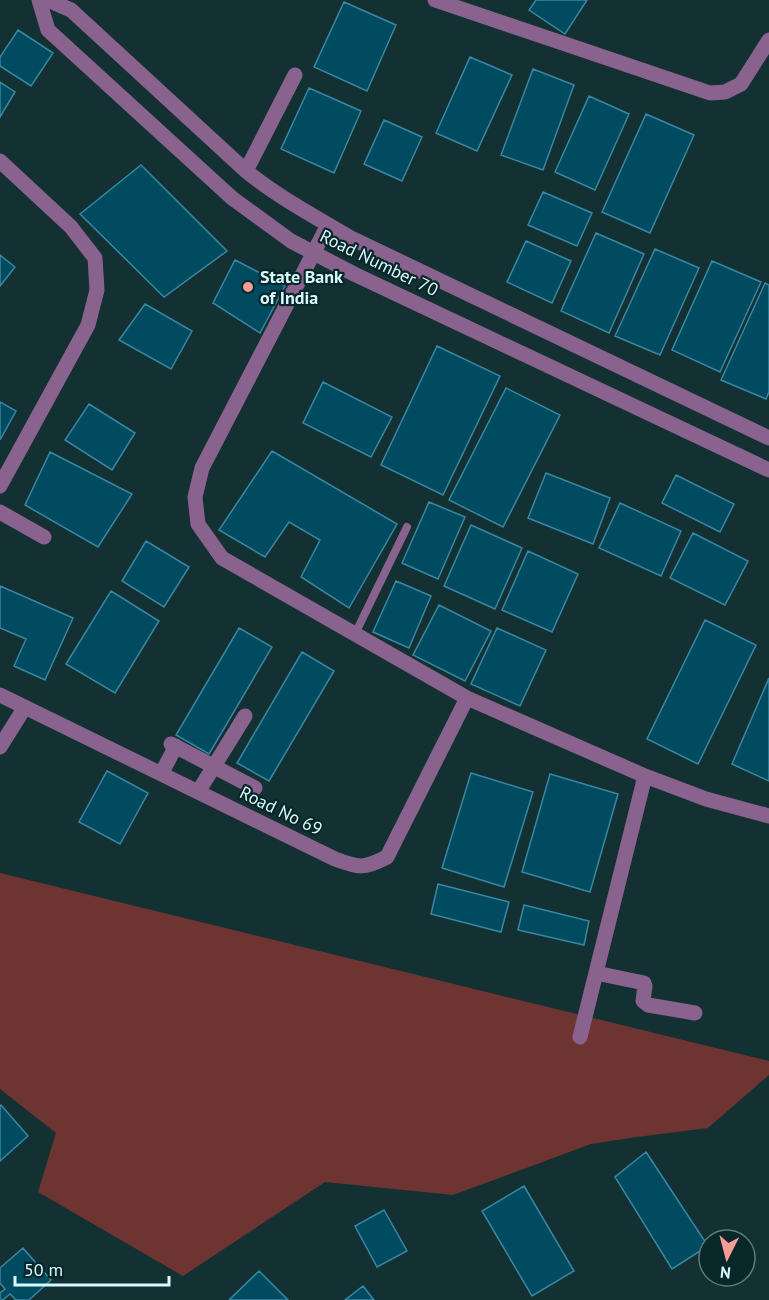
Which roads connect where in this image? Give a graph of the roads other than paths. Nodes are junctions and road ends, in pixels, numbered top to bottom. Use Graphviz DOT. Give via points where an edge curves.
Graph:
graph roads {
  1 [pos="39,0"];
  2 [pos="48,0"];
  3 [pos="435,0"];
  4 [pos="769,40"];
  5 [pos="295,75"];
  6 [pos="0,161"];
  7 [pos="246,171"];
  8 [pos="328,225"];
  9 [pos="314,254"];
  10 [pos="769,438"];
  11 [pos="769,470"];
  12 [pos="0,486"];
  13 [pos="0,512"];
  14 [pos="407,527"];
  15 [pos="44,537"];
  16 [pos="355,634"];
  17 [pos="0,695"];
  18 [pos="467,698"];
  19 [pos="25,707"];
  20 [pos="245,716"];
  21 [pos="0,747"];
  22 [pos="214,766"];
  23 [pos="161,774"];
  24 [pos="645,776"];
  25 [pos="255,788"];
  26 [pos="198,792"];
  27 [pos="769,816"];
  28 [pos="596,973"];
  29 [pos="695,1013"];
  30 [pos="580,1037"];
  1 -- 9 [label="street, Road Number 70" via="48,30 232,198"];
  2 -- 7 [label="street" via="71,10"];
  3 -- 4 [label="street" via="710,93 725,92 741,84"];
  5 -- 7 [label="street"];
  6 -- 12 [label="street" via="71,227 95,258 97,290 88,325"];
  7 -- 8 [label="street"];
  8 -- 9 [label="street"];
  8 -- 10 [label="street"];
  9 -- 11 [label="street, Road Number 70"];
  9 -- 16 [label="street" via="202,468 195,497 198,524 222,558"];
  13 -- 15 [label="street"];
  14 -- 16 [label="lane"];
  16 -- 18 [label="street"];
  17 -- 19 [label="street, Road No 69"];
  18 -- 24 [label="street"];
  18 -- 26 [label="street, Road No 69" via="387,857 371,866 335,859"];
  19 -- 21 [label="street"];
  19 -- 23 [label="street, Road No 69"];
  20 -- 22 [label="street"];
  22 -- 23 [label="street" via="174,745"];
  22 -- 25 [label="street"];
  22 -- 26 [label="street"];
  23 -- 26 [label="street, Road No 69"];
  24 -- 27 [label="street" via="706,799"];
  24 -- 28 [label="street"];
  28 -- 29 [label="street" via="644,983 643,1001 648,1005"];
  28 -- 30 [label="street"];
}
